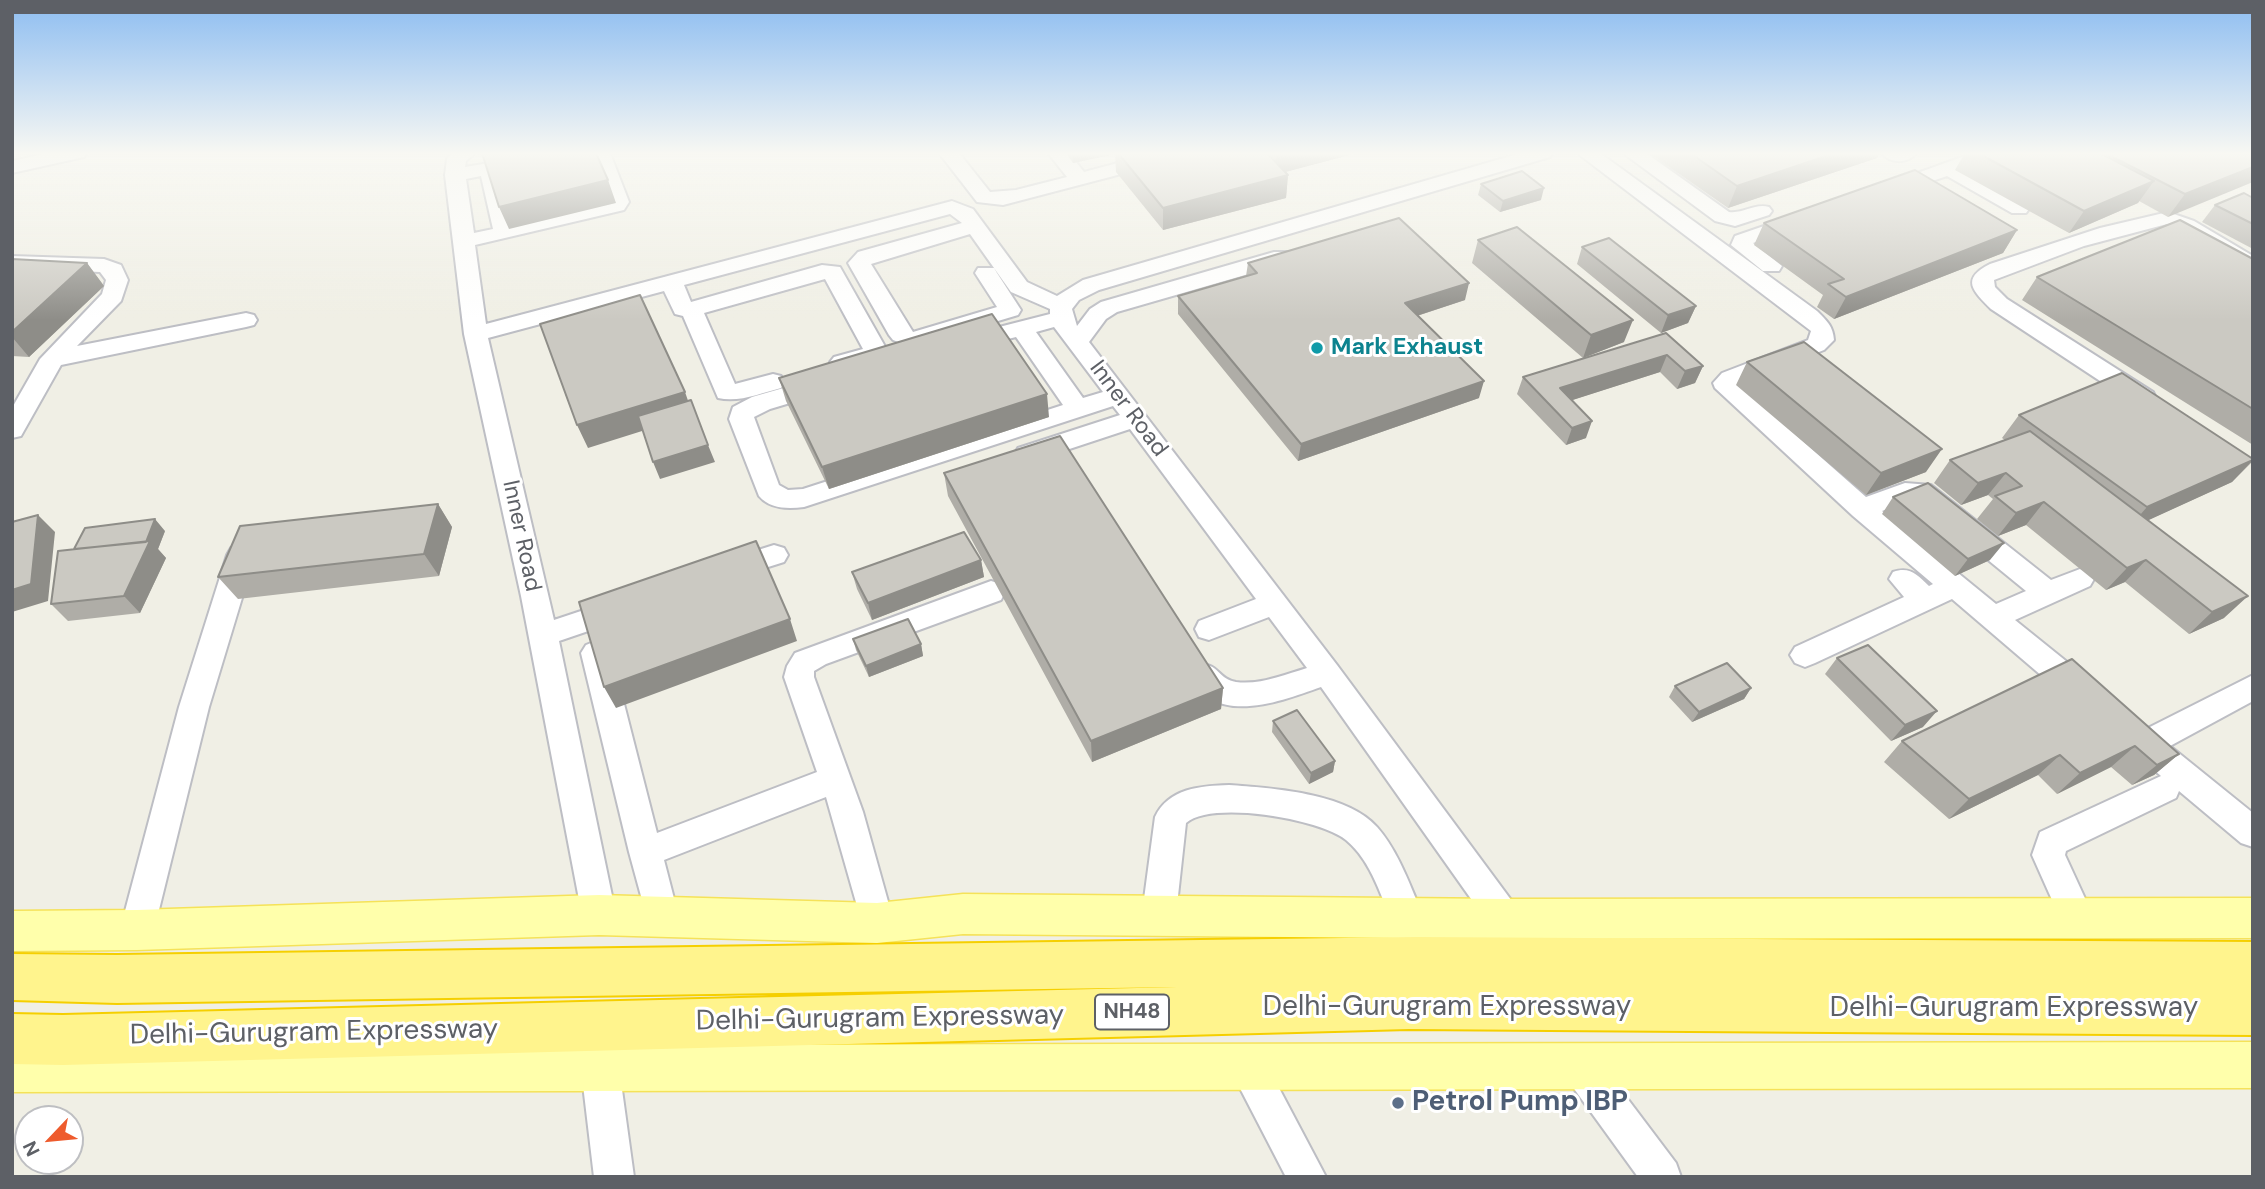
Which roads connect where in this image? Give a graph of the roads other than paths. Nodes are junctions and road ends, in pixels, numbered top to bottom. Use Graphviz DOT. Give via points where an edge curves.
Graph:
graph roads {
  1 [pos="462,208"];
  2 [pos="497,208"];
  3 [pos="607,208"];
  4 [pos="945,208"];
  5 [pos="956,208"];
  6 [pos="1353,208"];
  7 [pos="1663,208"];
  8 [pos="1711,208"];
  9 [pos="1762,211"];
  10 [pos="1816,215"];
  11 [pos="966,228"];
  12 [pos="862,231"];
  13 [pos="504,233"];
  14 [pos="1700,236"];
  15 [pos="464,242"];
  16 [pos="1741,243"];
  17 [pos="1297,253"];
  18 [pos="876,254"];
  19 [pos="12,262"];
  20 [pos="2253,265"];
  21 [pos="704,275"];
  22 [pos="672,284"];
  23 [pos="1004,284"];
  24 [pos="1786,288"];
  25 [pos="716,302"];
  26 [pos="691,309"];
  27 [pos="1061,312"];
  28 [pos="246,320"];
  29 [pos="1023,329"];
  30 [pos="476,334"];
  31 [pos="1077,342"];
  32 [pos="52,359"];
  33 [pos="1117,396"];
  34 [pos="2161,408"];
  35 [pos="1078,409"];
  36 [pos="1135,419"];
  37 [pos="12,430"];
  38 [pos="998,464"];
  39 [pos="1862,509"];
  40 [pos="242,550"];
  41 [pos="774,555"];
  42 [pos="1903,579"];
  43 [pos="2080,579"];
  44 [pos="698,580"];
  45 [pos="1960,591"];
  46 [pos="991,592"];
  47 [pos="2048,593"];
  48 [pos="1926,599"];
  49 [pos="1274,604"];
  50 [pos="1993,618"];
  51 [pos="1209,629"];
  52 [pos="542,635"];
  53 [pos="1855,647"];
  54 [pos="1805,655"];
  55 [pos="1327,673"];
  56 [pos="1203,675"];
  57 [pos="2253,687"];
  58 [pos="2145,744"];
  59 [pos="835,779"];
  60 [pos="2165,788"];
  61 [pos="2253,833"];
  62 [pos="645,852"];
  63 [pos="1159,914"];
  64 [pos="600,915"];
  65 [pos="662,918"];
  66 [pos="1406,918"];
  67 [pos="2077,918"];
  68 [pos="2253,918"];
  69 [pos="1505,919"];
  70 [pos="877,923"];
  71 [pos="136,930"];
  72 [pos="12,931"];
  73 [pos="2253,965"];
  74 [pos="12,977"];
  75 [pos="2253,1011"];
  76 [pos="12,1039"];
  77 [pos="2253,1065"];
  78 [pos="1580,1066"];
  79 [pos="1248,1067"];
  80 [pos="600,1068"];
  81 [pos="12,1069"];
  82 [pos="614,1177"];
  83 [pos="1307,1177"];
  84 [pos="1662,1177"];
  1 -- 15 [label="street, Inner Road"];
  2 -- 13 [label="street"];
  3 -- 13 [label="street"];
  4 -- 12 [label="street"];
  5 -- 11 [label="street" via="962,210"];
  6 -- 27 [label="street" via="1091,285 1069,295"];
  7 -- 14 [label="street"];
  8 -- 9 [label="street" via="1728,220"];
  10 -- 16 [label="street"];
  11 -- 18 [label="street"];
  11 -- 23 [label="street"];
  12 -- 18 [label="street"];
  12 -- 21 [label="street"];
  13 -- 15 [label="street"];
  14 -- 16 [label="street"];
  14 -- 24 [label="street"];
  15 -- 30 [label="street, Inner Road"];
  16 -- 24 [label="street"];
  17 -- 31 [label="street" via="1109,307"];
  18 -- 23 [label="street" via="859,263 905,339 1007,312"];
  19 -- 32 [label="street" via="90,264 104,266 116,275 113,296"];
  20 -- 34 [label="street" via="2181,223 2163,218 1992,270 1983,279 1984,289 1999,304"];
  21 -- 22 [label="street"];
  21 -- 25 [label="street"];
  22 -- 26 [label="street" via="683,309"];
  22 -- 30 [label="street"];
  23 -- 27 [label="street"];
  24 -- 39 [label="street" via="1818,323 1822,340 1725,383"];
  25 -- 26 [label="street"];
  25 -- 26 [label="street" via="828,271 875,351 727,392"];
  27 -- 29 [label="street"];
  27 -- 31 [label="street, Inner Road"];
  28 -- 32 [label="street"];
  29 -- 35 [label="street"];
  29 -- 35 [label="street" via="761,403 742,413 768,489 786,499 804,498"];
  30 -- 52 [label="street, Inner Road"];
  31 -- 33 [label="street, Inner Road"];
  32 -- 37 [label="street"];
  33 -- 35 [label="street"];
  33 -- 36 [label="street, Inner Road"];
  36 -- 38 [label="street"];
  36 -- 49 [label="street, Inner Road"];
  39 -- 45 [label="street"];
  39 -- 47 [label="street" via="1905,492 1922,492"];
  40 -- 71 [label="street" via="194,707"];
  41 -- 44 [label="street"];
  42 -- 48 [label="street"];
  43 -- 47 [label="street"];
  45 -- 48 [label="street"];
  45 -- 50 [label="street"];
  45 -- 53 [label="street"];
  46 -- 59 [label="street" via="803,663 799,677"];
  47 -- 50 [label="street"];
  48 -- 54 [label="street"];
  49 -- 51 [label="street"];
  49 -- 55 [label="street, Inner Road"];
  50 -- 58 [label="street"];
  52 -- 62 [label="street" via="599,614"];
  52 -- 64 [label="street, Inner Road"];
  55 -- 56 [label="street" via="1242,696 1222,693"];
  55 -- 69 [label="street, Inner Road"];
  57 -- 58 [label="street"];
  58 -- 61 [label="street"];
  59 -- 62 [label="street"];
  59 -- 70 [label="street"];
  60 -- 67 [label="street" via="2049,846 2048,855"];
  62 -- 65 [label="street"];
  63 -- 66 [label="main road"];
  63 -- 66 [label="street" via="1171,817 1187,804 1203,800 1271,802 1343,820 1370,843"];
  63 -- 70 [label="main road" via="963,914"];
  64 -- 65 [label="main road"];
  64 -- 71 [label="main road"];
  65 -- 70 [label="main road"];
  66 -- 69 [label="main road"];
  67 -- 68 [label="main road"];
  67 -- 69 [label="main road"];
  71 -- 72 [label="main road"];
  73 -- 74 [label="highway, Delhi-Gurugram Expressway / NH48" via="1417,960"];
  75 -- 76 [label="highway, Delhi-Gurugram Expressway / NH48" via="1409,1005"];
  77 -- 78 [label="main road"];
  78 -- 79 [label="main road"];
  78 -- 84 [label="street"];
  79 -- 80 [label="main road"];
  79 -- 83 [label="street"];
  80 -- 81 [label="main road"];
  80 -- 82 [label="street"];
}
